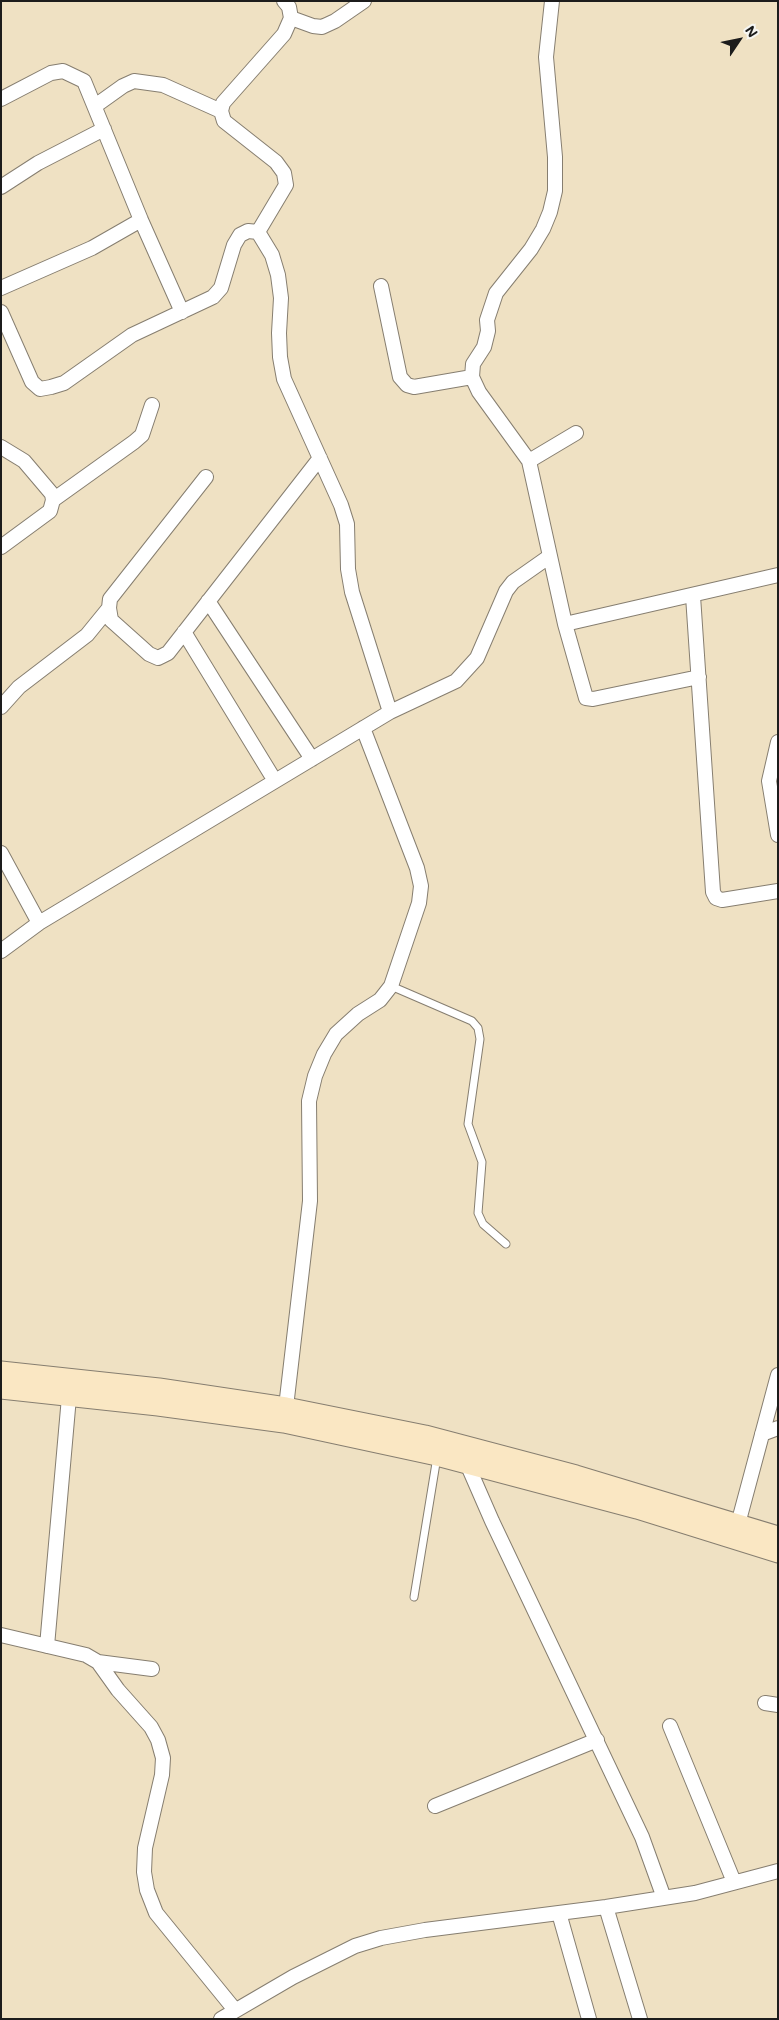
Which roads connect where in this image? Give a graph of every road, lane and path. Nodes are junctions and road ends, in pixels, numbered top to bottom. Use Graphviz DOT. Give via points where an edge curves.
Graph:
graph roads {
  1 [pos="284,1"];
  2 [pos="364,1"];
  3 [pos="552,1"];
  4 [pos="291,18"];
  5 [pos="1,99"];
  6 [pos="94,106"];
  7 [pos="221,111"];
  8 [pos="104,129"];
  9 [pos="1,187"];
  10 [pos="141,220"];
  11 [pos="258,232"];
  12 [pos="381,286"];
  13 [pos="1,288"];
  14 [pos="1,312"];
  15 [pos="182,312"];
  16 [pos="472,376"];
  17 [pos="152,405"];
  18 [pos="576,433"];
  19 [pos="1,447"];
  20 [pos="320,458"];
  21 [pos="529,461"];
  22 [pos="206,477"];
  23 [pos="53,500"];
  24 [pos="1,547"];
  25 [pos="550,556"];
  26 [pos="778,575"];
  27 [pos="693,596"];
  28 [pos="208,601"];
  29 [pos="108,608"];
  30 [pos="565,624"];
  31 [pos="184,632"];
  32 [pos="699,677"];
  33 [pos="1,707"];
  34 [pos="390,712"];
  35 [pos="363,728"];
  36 [pos="778,742"];
  37 [pos="312,759"];
  38 [pos="275,781"];
  39 [pos="778,835"];
  40 [pos="1,853"];
  41 [pos="778,891"];
  42 [pos="39,923"];
  43 [pos="1,951"];
  44 [pos="391,986"];
  45 [pos="506,1244"];
  46 [pos="1,1371"];
  47 [pos="778,1375"];
  48 [pos="1,1389"];
  49 [pos="69,1397"];
  50 [pos="286,1407"];
  51 [pos="778,1428"];
  52 [pos="762,1434"];
  53 [pos="437,1456"];
  54 [pos="468,1466"];
  55 [pos="738,1524"];
  56 [pos="778,1536"];
  57 [pos="778,1554"];
  58 [pos="414,1597"];
  59 [pos="1,1635"];
  60 [pos="47,1646"];
  61 [pos="98,1662"];
  62 [pos="152,1669"];
  63 [pos="670,1726"];
  64 [pos="597,1740"];
  65 [pos="435,1806"];
  66 [pos="778,1871"];
  67 [pos="734,1882"];
  68 [pos="664,1898"];
  69 [pos="606,1907"];
  70 [pos="559,1913"];
  71 [pos="235,2010"];
  72 [pos="221,2019"];
  73 [pos="589,2019"];
  74 [pos="640,2019"];
  1 -- 4 [label="street"];
  2 -- 4 [label="street" via="322,27"];
  3 -- 16 [label="street" via="546,57 555,191 543,229 496,293 486,320 488,331 484,347 473,364"];
  4 -- 7 [label="street" via="284,34 223,103"];
  5 -- 6 [label="street" via="63,70 84,81"];
  6 -- 7 [label="street" via="134,81 163,85"];
  6 -- 8 [label="street"];
  7 -- 11 [label="street" via="224,121 276,162 284,173 286,184"];
  8 -- 9 [label="street" via="38,163"];
  8 -- 10 [label="street"];
  10 -- 13 [label="street" via="92,248"];
  10 -- 15 [label="street"];
  11 -- 15 [label="street" via="248,231 240,235 221,288 214,297"];
  11 -- 20 [label="street" via="272,255 278,276 280,357 284,379"];
  12 -- 16 [label="street" via="400,377 407,385 414,388"];
  14 -- 15 [label="street" via="32,382 40,389 64,383 132,335"];
  16 -- 21 [label="street" via="479,392"];
  17 -- 23 [label="street" via="142,435"];
  18 -- 21 [label="street"];
  19 -- 23 [label="street" via="24,461 52,494"];
  20 -- 28 [label="street"];
  20 -- 34 [label="street" via="347,524 352,592"];
  21 -- 25 [label="street"];
  22 -- 29 [label="street" via="110,599"];
  23 -- 24 [label="street" via="50,511"];
  25 -- 30 [label="street"];
  25 -- 34 [label="street" via="513,582 506,591 477,658 466,672 456,681"];
  26 -- 27 [label="street"];
  27 -- 30 [label="street"];
  27 -- 32 [label="street"];
  28 -- 31 [label="street"];
  28 -- 37 [label="street"];
  29 -- 31 [label="street" via="111,620 149,654 158,658 168,653"];
  29 -- 33 [label="street" via="87,635 19,687"];
  30 -- 32 [label="street" via="586,698"];
  31 -- 38 [label="street"];
  32 -- 41 [label="street" via="716,898 722,900"];
  34 -- 35 [label="street"];
  35 -- 37 [label="street"];
  35 -- 44 [label="street" via="417,868 420,886 419,903"];
  36 -- 39 [label="street" via="768,781"];
  37 -- 38 [label="street"];
  38 -- 42 [label="street"];
  40 -- 42 [label="street"];
  42 -- 43 [label="street"];
  44 -- 45 [label="lane" via="472,1021 478,1028 480,1039 468,1124 482,1162 478,1213 483,1224"];
  44 -- 50 [label="street" via="380,1000 336,1034 315,1076 309,1101 310,1202"];
  46 -- 50 [label="street" via="160,1388"];
  47 -- 52 [label="street"];
  48 -- 49 [label="street"];
  49 -- 53 [label="street" via="284,1423"];
  49 -- 60 [label="street"];
  50 -- 55 [label="street" via="425,1436 576,1475"];
  51 -- 52 [label="street"];
  52 -- 55 [label="street"];
  53 -- 54 [label="street"];
  53 -- 58 [label="lane"];
  54 -- 57 [label="street" via="637,1509"];
  54 -- 64 [label="street"];
  55 -- 56 [label="street"];
  59 -- 60 [label="street"];
  60 -- 61 [label="street" via="86,1655"];
  61 -- 62 [label="street"];
  61 -- 71 [label="street" via="151,1727 163,1758 145,1848 144,1872 150,1898 156,1913"];
  63 -- 67 [label="street"];
  64 -- 65 [label="street"];
  64 -- 68 [label="street" via="642,1837"];
  66 -- 67 [label="street"];
  67 -- 68 [label="street"];
  68 -- 69 [label="street"];
  69 -- 70 [label="street"];
  69 -- 74 [label="street"];
  70 -- 71 [label="street" via="425,1930 355,1946"];
  70 -- 73 [label="street"];
  71 -- 72 [label="street"];
}
